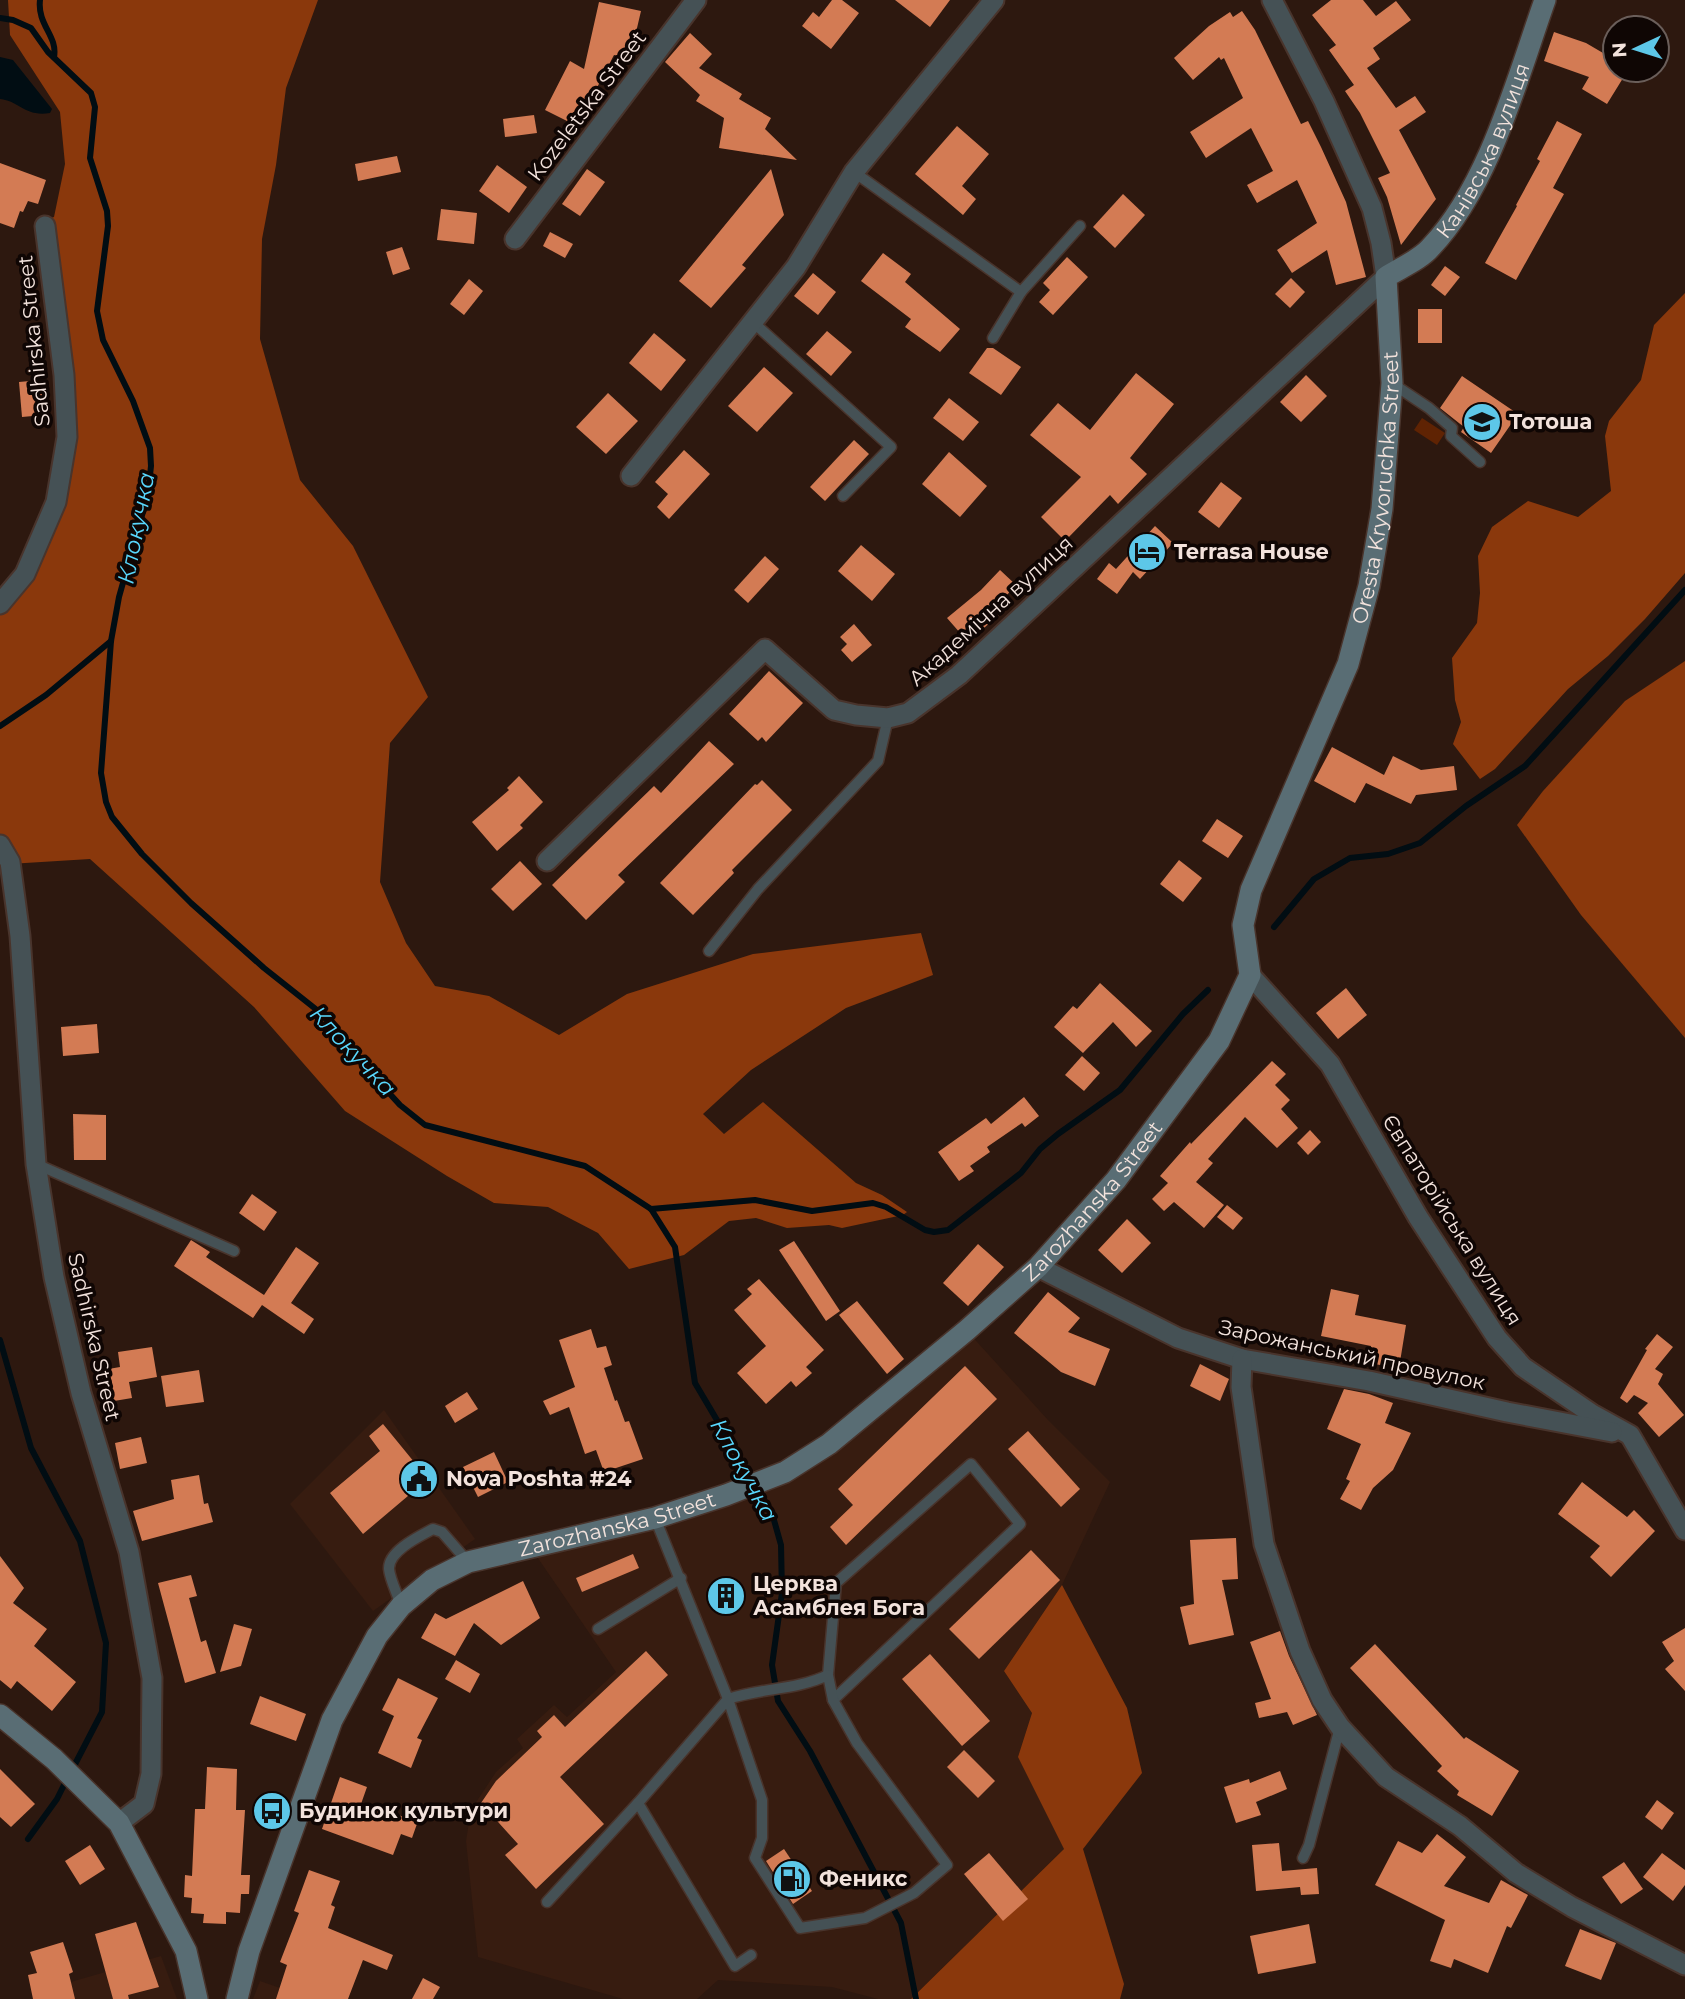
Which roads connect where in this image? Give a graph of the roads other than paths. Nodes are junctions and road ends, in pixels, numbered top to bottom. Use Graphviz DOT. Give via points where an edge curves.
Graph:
graph roads {
  1 [pos="696,0"];
  2 [pos="994,0"];
  3 [pos="1272,0"];
  4 [pos="1545,0"];
  5 [pos="854,172"];
  6 [pos="45,226"];
  7 [pos="1080,226"];
  8 [pos="514,239"];
  9 [pos="1386,277"];
  10 [pos="1021,292"];
  11 [pos="752,322"];
  12 [pos="993,338"];
  13 [pos="1392,383"];
  14 [pos="1480,461"];
  15 [pos="631,476"];
  16 [pos="844,496"];
  17 [pos="0,604"];
  18 [pos="888,718"];
  19 [pos="0,845"];
  20 [pos="547,860"];
  21 [pos="709,951"];
  22 [pos="1250,975"];
  23 [pos="36,1164"];
  24 [pos="234,1251"];
  25 [pos="1038,1266"];
  26 [pos="1242,1359"];
  27 [pos="1630,1435"];
  28 [pos="656,1518"];
  29 [pos="1685,1530"];
  30 [pos="468,1562"];
  31 [pos="681,1578"];
  32 [pos="401,1606"];
  33 [pos="598,1629"];
  34 [pos="828,1675"];
  35 [pos="728,1699"];
  36 [pos="833,1700"];
  37 [pos="0,1715"];
  38 [pos="1340,1727"];
  39 [pos="638,1803"];
  40 [pos="119,1824"];
  41 [pos="1303,1858"];
  42 [pos="547,1902"];
  43 [pos="751,1955"];
  44 [pos="1685,1965"];
  45 [pos="197,1999"];
  46 [pos="237,1999"];
  1 -- 8 [label="street, Kozeletska Street"];
  2 -- 5 [label="street"];
  3 -- 9 [label="street, Oresta Kryvoruchka Street" via="1372,208"];
  4 -- 9 [label="street, Канівська вулиця" via="1488,158 1455,218 1430,250"];
  5 -- 10 [label="lane"];
  5 -- 11 [label="street" via="796,267"];
  6 -- 17 [label="street, Sadhirska Street" via="67,437 56,502 25,574"];
  7 -- 10 [label="lane"];
  9 -- 13 [label="street, Oresta Kryvoruchka Street"];
  9 -- 18 [label="street, Академічна вулиця" via="959,675 908,713"];
  10 -- 12 [label="lane"];
  11 -- 15 [label="street"];
  11 -- 16 [label="lane" via="891,447"];
  13 -- 14 [label="lane" via="1452,428 1451,436"];
  13 -- 22 [label="street, Oresta Kryvoruchka Street" via="1382,509 1369,586 1348,664 1251,890 1242,925"];
  18 -- 20 [label="street" via="834,710 765,649"];
  18 -- 21 [label="lane" via="878,761 758,889"];
  19 -- 23 [label="street, Sadhirska Street" via="10,862 20,936"];
  22 -- 25 [label="street, Zarozhanska Street" via="1219,1041 1116,1180"];
  22 -- 27 [label="street, Євпаторійська вулиця" via="1330,1064 1418,1217 1497,1338 1523,1367"];
  23 -- 24 [label="lane"];
  23 -- 40 [label="street, Sadhirska Street" via="54,1277 81,1393 129,1552 152,1678 151,1774 144,1804"];
  25 -- 26 [label="street, Зарожанський провулок" via="1178,1338"];
  25 -- 28 [label="street, Zarozhanska Street" via="829,1444 785,1472"];
  26 -- 27 [label="street, Зарожанський провулок"];
  26 -- 38 [label="street" via="1241,1387 1264,1544 1300,1651"];
  27 -- 29 [label="street"];
  28 -- 30 [label="street, Zarozhanska Street"];
  28 -- 31 [label="lane"];
  30 -- 32 [label="street, Zarozhanska Street" via="432,1580"];
  30 -- 32 [label="lane" via="442,1532 433,1529 407,1543 389,1569"];
  31 -- 33 [label="lane"];
  31 -- 35 [label="lane"];
  32 -- 46 [label="street, Zarozhanska Street" via="377,1636 332,1720 249,1951"];
  34 -- 35 [label="lane" via="811,1684"];
  34 -- 36 [label="lane"];
  34 -- 36 [label="lane" via="836,1583 971,1464 1020,1524"];
  35 -- 36 [label="lane" via="762,1800 762,1838 755,1858 800,1928 865,1918 914,1893 947,1865 857,1743"];
  35 -- 39 [label="lane"];
  37 -- 40 [label="street" via="54,1759"];
  38 -- 41 [label="lane"];
  38 -- 44 [label="street" via="1387,1777 1460,1826 1516,1873"];
  39 -- 42 [label="lane"];
  39 -- 43 [label="lane" via="736,1966"];
  40 -- 45 [label="street" via="187,1951"];
}
